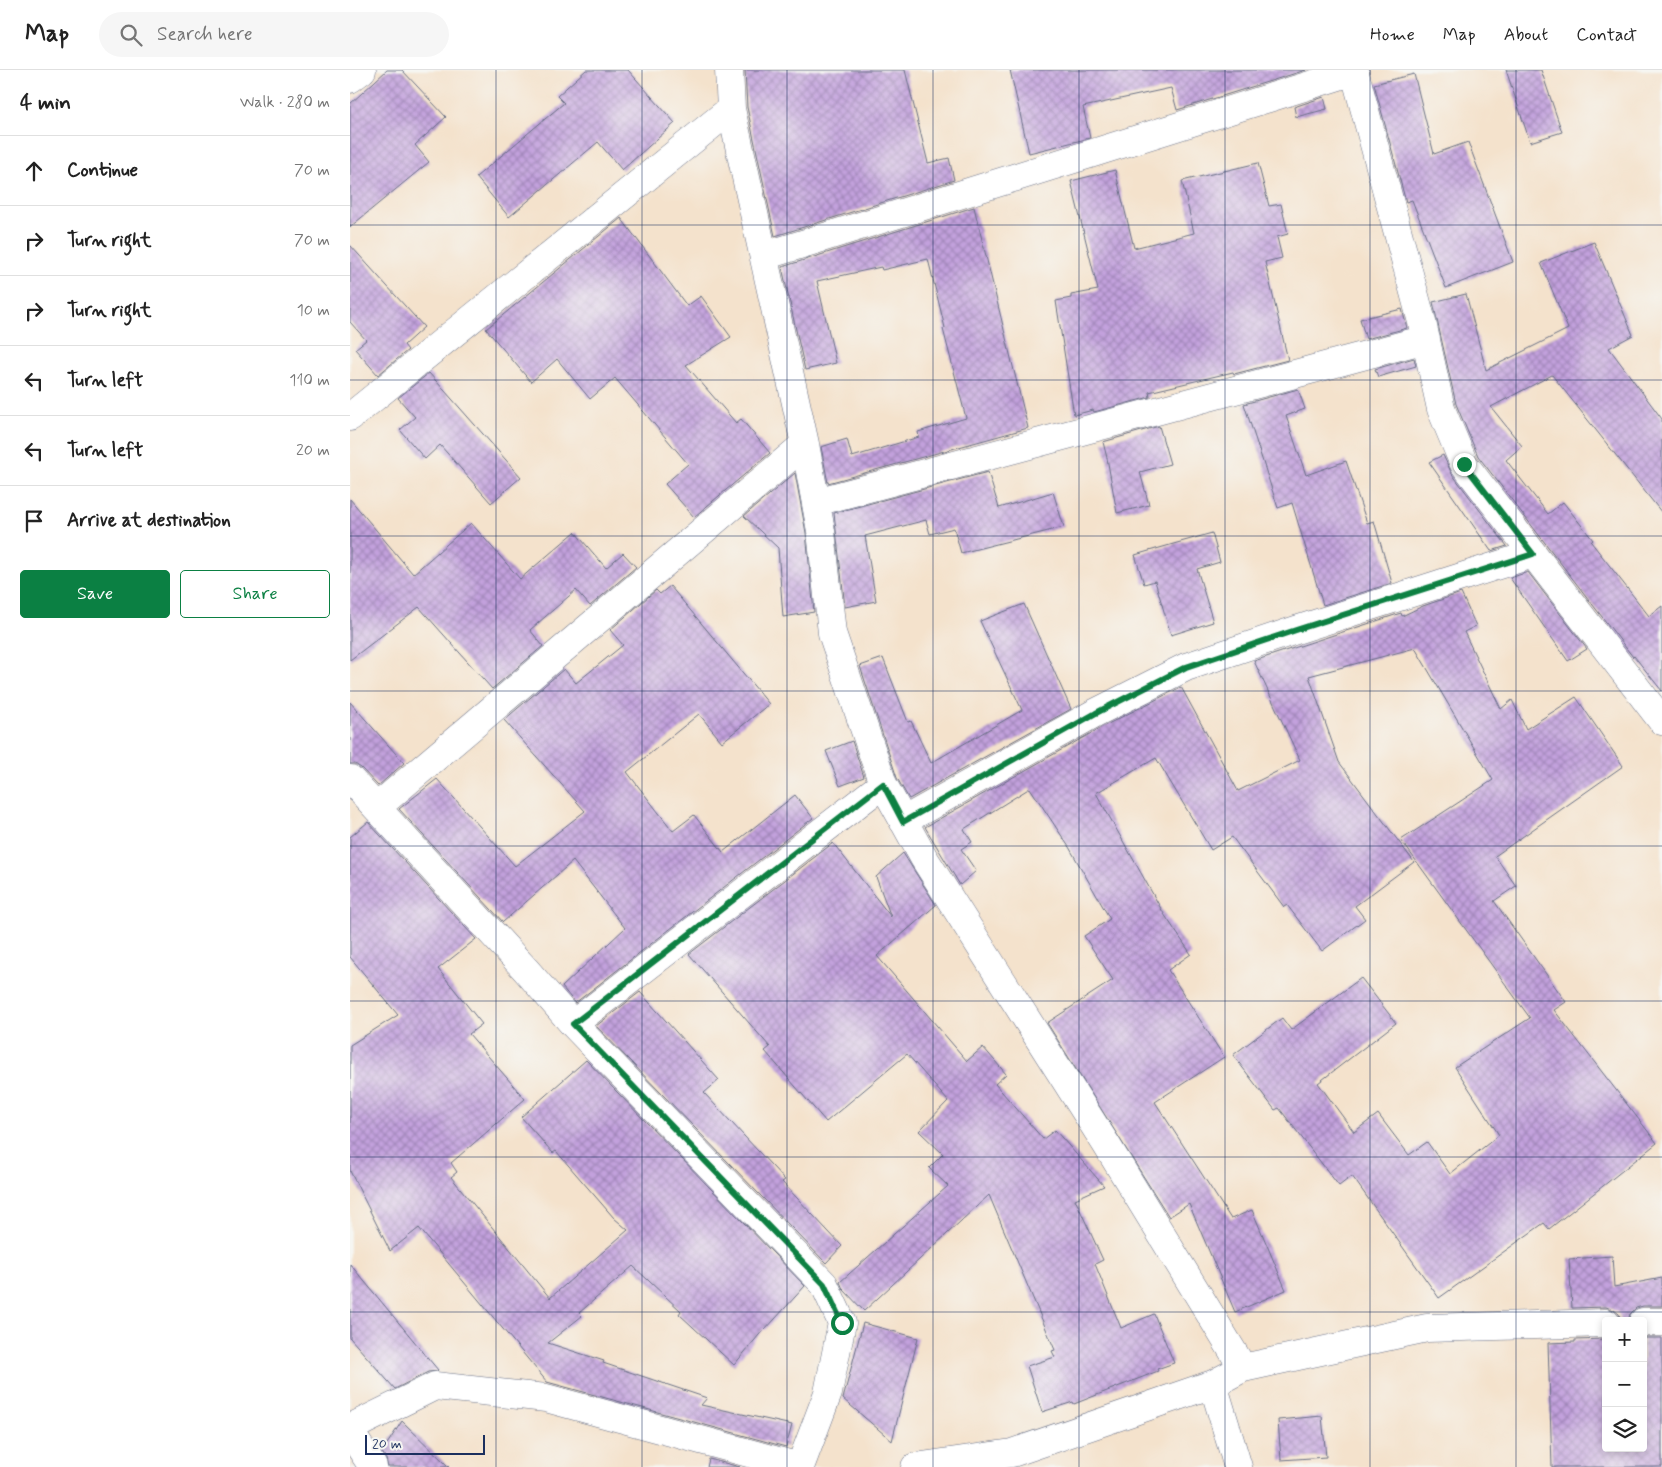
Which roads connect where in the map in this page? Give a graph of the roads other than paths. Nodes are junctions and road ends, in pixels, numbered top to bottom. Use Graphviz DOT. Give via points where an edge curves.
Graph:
graph roads {
  1 [pos="362,70"];
  2 [pos="729,70"];
  3 [pos="1355,71"];
  4 [pos="350,79"];
  5 [pos="731,108"];
  6 [pos="764,256"];
  7 [pos="1426,339"];
  8 [pos="350,417"];
  9 [pos="805,444"];
  10 [pos="816,502"];
  11 [pos="1533,554"];
  12 [pos="1662,721"];
  13 [pos="350,779"];
  14 [pos="883,784"];
  15 [pos="377,808"];
  16 [pos="903,822"];
  17 [pos="573,1024"];
  18 [pos="1647,1322"];
  19 [pos="1662,1322"];
  20 [pos="1602,1323"];
  21 [pos="1243,1368"];
  22 [pos="1213,1384"];
  23 [pos="350,1428"];
  24 [pos="350,1432"];
  25 [pos="373,1467"];
  26 [pos="800,1467"];
  27 [pos="916,1467"];
  28 [pos="1238,1467"];
  1 -- 4 [label="street"];
  2 -- 5 [label="street"];
  3 -- 6 [label="street"];
  3 -- 7 [label="street"];
  5 -- 6 [label="street"];
  5 -- 8 [label="street"];
  6 -- 9 [label="street"];
  7 -- 10 [label="street"];
  7 -- 11 [label="street" via="1440,409 1464,464"];
  9 -- 10 [label="street"];
  9 -- 15 [label="street"];
  10 -- 14 [label="street" via="832,632"];
  11 -- 12 [label="street"];
  11 -- 16 [label="street" via="1186,667 1096,713"];
  13 -- 15 [label="street"];
  14 -- 16 [label="street"];
  14 -- 17 [label="street"];
  15 -- 17 [label="street"];
  16 -- 21 [label="street"];
  17 -- 26 [label="street" via="824,1284 842,1323 828,1393"];
  18 -- 19 [label="street"];
  20 -- 21 [label="street" via="1427,1328"];
  21 -- 22 [label="street"];
  22 -- 27 [label="street" via="1012,1453"];
  22 -- 28 [label="street"];
  23 -- 26 [label="street" via="435,1386 546,1398"];
  24 -- 25 [label="street"];
}
